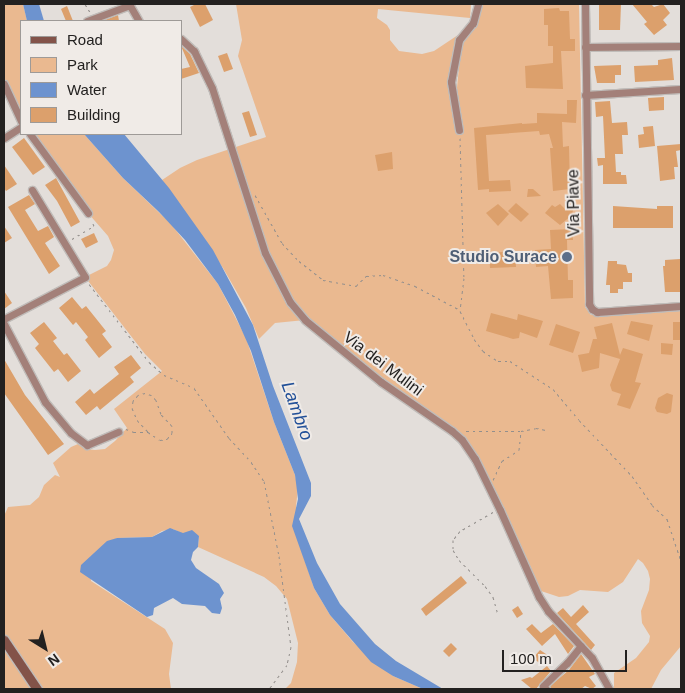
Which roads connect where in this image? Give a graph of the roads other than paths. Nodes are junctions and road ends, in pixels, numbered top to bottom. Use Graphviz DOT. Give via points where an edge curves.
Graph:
graph roads {
  1 [pos="129,4"];
  2 [pos="478,4"];
  3 [pos="585,4"];
  4 [pos="90,20"];
  5 [pos="138,20"];
  6 [pos="182,39"];
  7 [pos="681,46"];
  8 [pos="584,48"];
  9 [pos="4,84"];
  10 [pos="680,89"];
  11 [pos="585,95"];
  12 [pos="20,119"];
  13 [pos="20,128"];
  14 [pos="459,130"];
  15 [pos="31,135"];
  16 [pos="4,138"];
  17 [pos="32,190"];
  18 [pos="88,213"];
  19 [pos="681,306"];
  20 [pos="4,319"];
  21 [pos="4,324"];
  22 [pos="118,432"];
  23 [pos="4,640"];
  24 [pos="581,646"];
  25 [pos="37,689"];
  26 [pos="546,689"];
  27 [pos="609,689"];
  1 -- 4 [label="street"];
  1 -- 5 [label="street"];
  2 -- 14 [label="street" via="473,23 459,40 451,82"];
  3 -- 8 [label="street, Via Piave"];
  6 -- 24 [label="street, Via dei Mulini" via="194,51 212,88 265,253 290,302 305,320 380,382 452,431 475,459 539,597"];
  7 -- 8 [label="street"];
  8 -- 11 [label="street, Via Piave"];
  9 -- 12 [label="street"];
  10 -- 11 [label="street"];
  11 -- 19 [label="street, Via Piave" via="589,304 597,312"];
  13 -- 16 [label="street"];
  15 -- 18 [label="street"];
  17 -- 20 [label="street" via="84,278"];
  21 -- 22 [label="street" via="45,402 71,433 87,445"];
  23 -- 25 [label="street"];
  24 -- 26 [label="street" via="543,686"];
  24 -- 27 [label="street, Via dei Mulini" via="592,658"];
}
